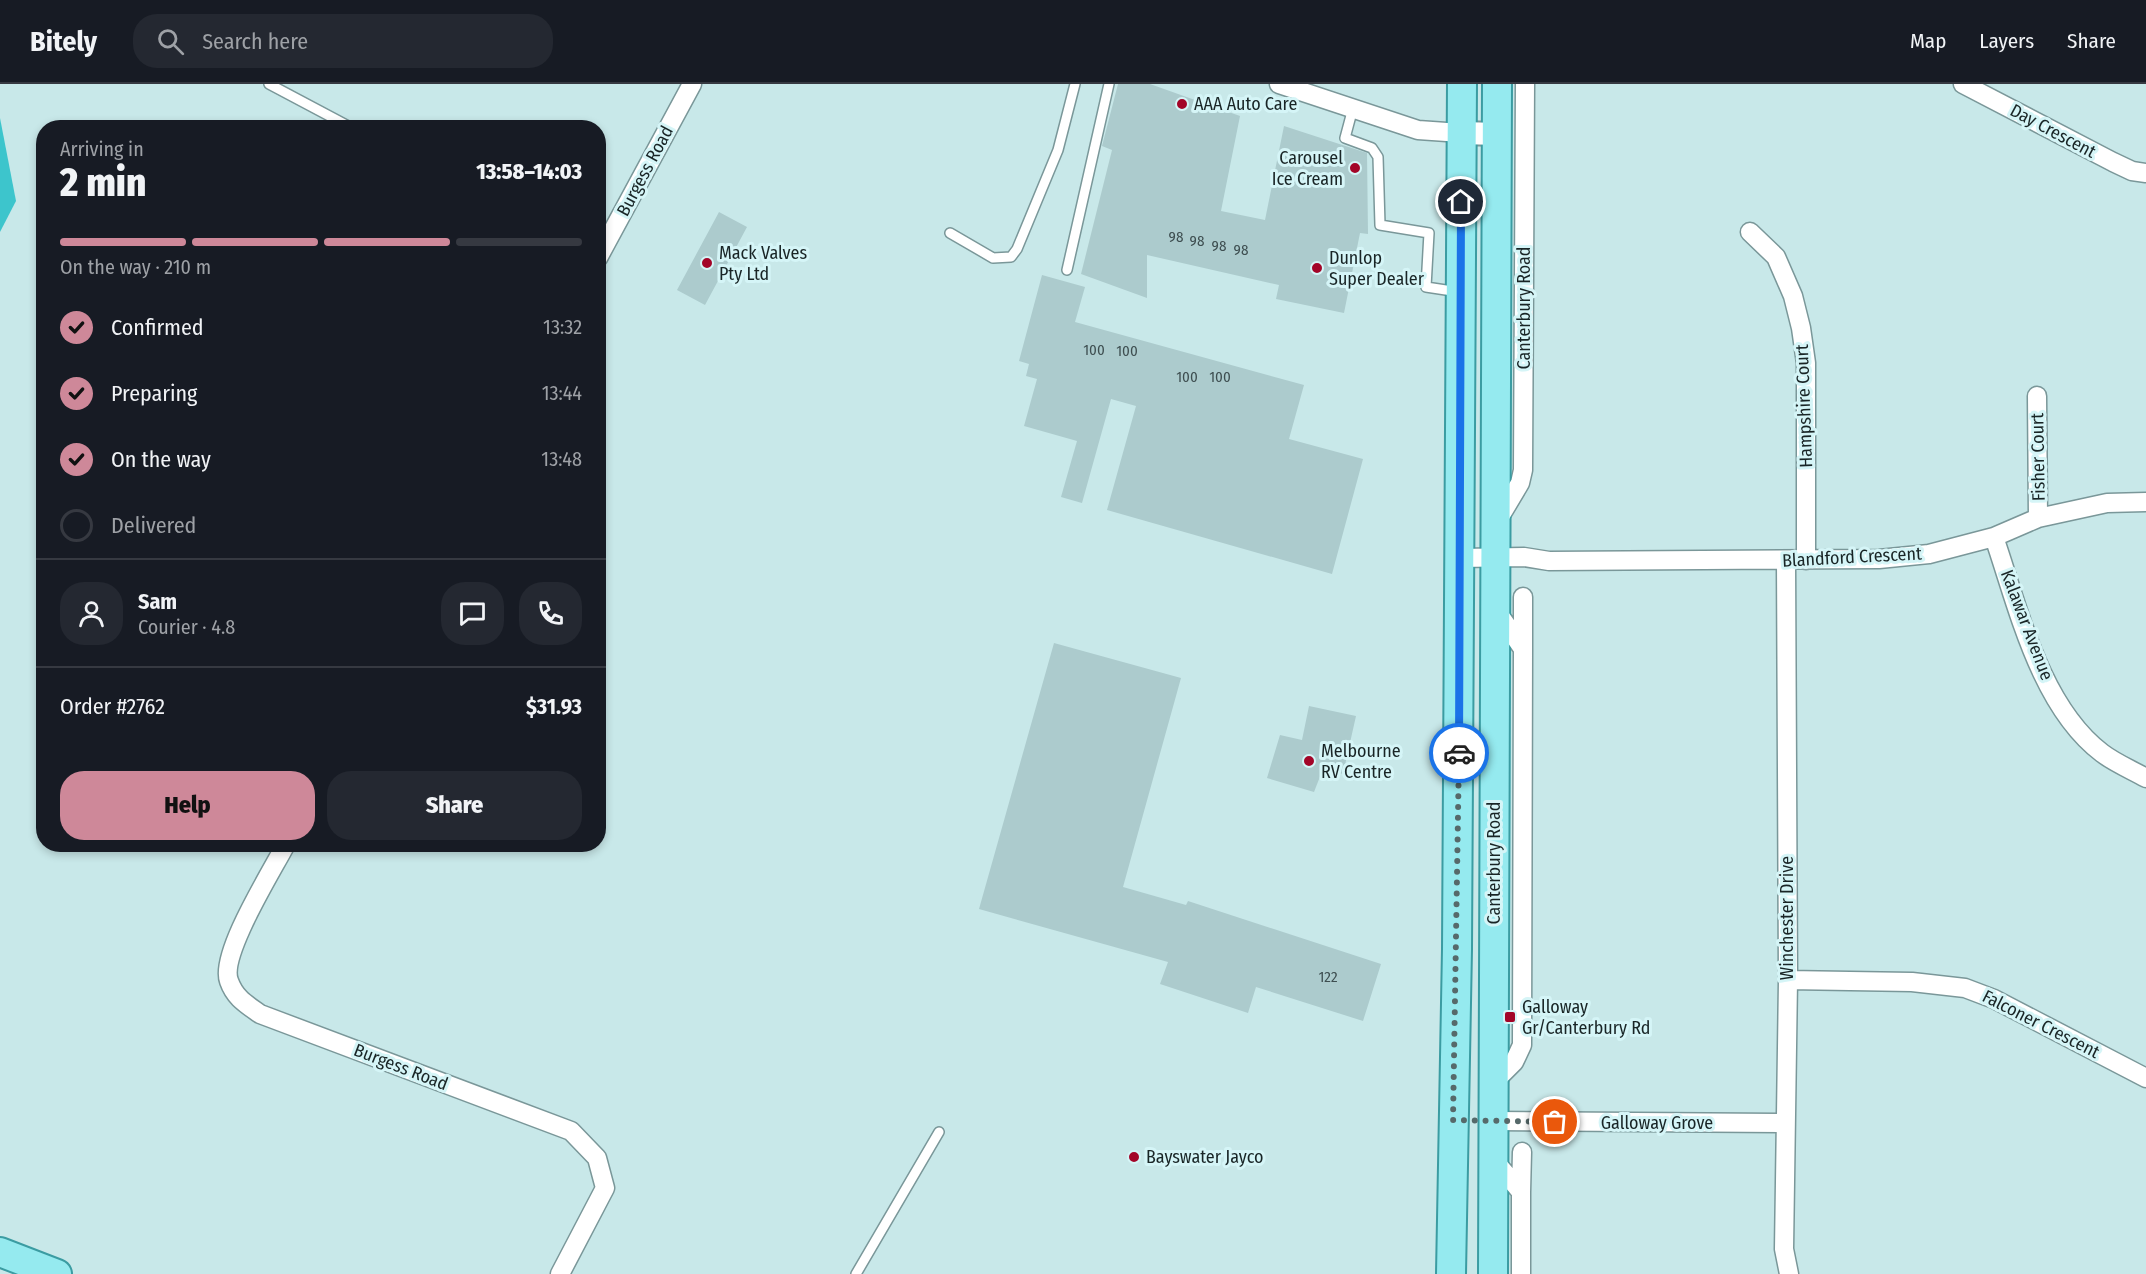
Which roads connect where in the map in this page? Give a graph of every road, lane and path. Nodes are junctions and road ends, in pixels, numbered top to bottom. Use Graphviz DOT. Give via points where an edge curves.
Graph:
graph roads {
  1 [pos="269,84"];
  2 [pos="692,84"];
  3 [pos="1076,84"];
  4 [pos="1109,84"];
  5 [pos="1279,84"];
  6 [pos="1462,84"];
  7 [pos="1497,84"];
  8 [pos="1525,84"];
  9 [pos="1963,84"];
  10 [pos="1353,108"];
  11 [pos="337,120"];
  12 [pos="1461,134"];
  13 [pos="1498,134"];
  14 [pos="2146,173"];
  15 [pos="1749,232"];
  16 [pos="950,233"];
  17 [pos="606,244"];
  18 [pos="1067,270"];
  19 [pos="1461,293"];
  20 [pos="2037,396"];
  21 [pos="2146,502"];
  22 [pos="2038,518"];
  23 [pos="1496,524"];
  24 [pos="1994,537"];
  25 [pos="1806,560"];
  26 [pos="1495,561"];
  27 [pos="1786,561"];
  28 [pos="1460,563"];
  29 [pos="1523,597"];
  30 [pos="1495,609"];
  31 [pos="1523,649"];
  32 [pos="2146,778"];
  33 [pos="282,852"];
  34 [pos="1788,980"];
  35 [pos="2146,1078"];
  36 [pos="1494,1082"];
  37 [pos="1453,1120"];
  38 [pos="1494,1121"];
  39 [pos="1784,1123"];
  40 [pos="939,1132"];
  41 [pos="1522,1152"];
  42 [pos="1494,1160"];
  43 [pos="1521,1192"];
  44 [pos="0,1252"];
  45 [pos="57,1274"];
  46 [pos="560,1274"];
  47 [pos="855,1274"];
  48 [pos="1451,1274"];
  49 [pos="1493,1274"];
  50 [pos="1521,1274"];
  51 [pos="1790,1274"];
  1 -- 11 [label="lane"];
  2 -- 17 [label="street, Burgess Road"];
  3 -- 16 [label="lane" via="1058,150 1017,249 1011,256 993,258"];
  4 -- 18 [label="lane"];
  5 -- 10 [label="street"];
  6 -- 12 [label="main road, Canterbury Road"];
  7 -- 13 [label="main road, Canterbury Road"];
  8 -- 23 [label="street, Canterbury Road" via="1523,470 1520,483"];
  9 -- 14 [label="street, Day Crescent" via="2113,162"];
  10 -- 12 [label="street" via="1426,132"];
  10 -- 19 [label="lane" via="1345,138 1372,148 1378,157 1380,225 1429,233 1426,287"];
  12 -- 13 [label="street"];
  12 -- 19 [label="main road, Canterbury Road"];
  13 -- 23 [label="main road, Canterbury Road"];
  15 -- 25 [label="street, Hampshire Court" via="1776,257 1793,296 1801,328 1806,363"];
  19 -- 28 [label="main road, Canterbury Road"];
  20 -- 22 [label="street, Fisher Court"];
  21 -- 22 [label="street, Blandford Crescent" via="2107,502"];
  22 -- 24 [label="street, Blandford Crescent"];
  23 -- 26 [label="main road, Canterbury Road"];
  24 -- 25 [label="street, Blandford Crescent" via="1929,554 1879,560"];
  24 -- 32 [label="street, Kalawar Avenue" via="2038,663 2060,704 2078,730 2102,753"];
  25 -- 27 [label="street, Blandford Crescent"];
  26 -- 27 [label="street, Blandford Crescent" via="1524,557 1549,561"];
  26 -- 28 [label="street, Blandford Crescent"];
  26 -- 30 [label="main road, Canterbury Road"];
  27 -- 34 [label="street, Winchester Drive"];
  28 -- 37 [label="main road, Canterbury Road"];
  29 -- 31 [label="street, Canterbury Road"];
  30 -- 31 [label="street"];
  30 -- 36 [label="main road, Canterbury Road"];
  31 -- 36 [label="street, Canterbury Road" via="1522,1046 1514,1062"];
  33 -- 46 [label="street, Burgess Road" via="234,942 228,978 238,1000 260,1014 571,1131 597,1158 605,1188"];
  34 -- 35 [label="street, Falconer Crescent" via="1912,982 1965,988 1994,999"];
  34 -- 39 [label="street, Winchester Drive"];
  36 -- 38 [label="main road, Canterbury Road"];
  37 -- 38 [label="main road"];
  37 -- 48 [label="main road, Canterbury Road"];
  38 -- 39 [label="street, Galloway Grove"];
  38 -- 42 [label="main road, Canterbury Road"];
  39 -- 51 [label="street, Winchester Drive" via="1784,1249"];
  40 -- 47 [label="lane"];
  41 -- 43 [label="street"];
  42 -- 43 [label="street"];
  42 -- 49 [label="main road, Canterbury Road"];
  43 -- 50 [label="street"];
  44 -- 45 [label="main road"];
}
